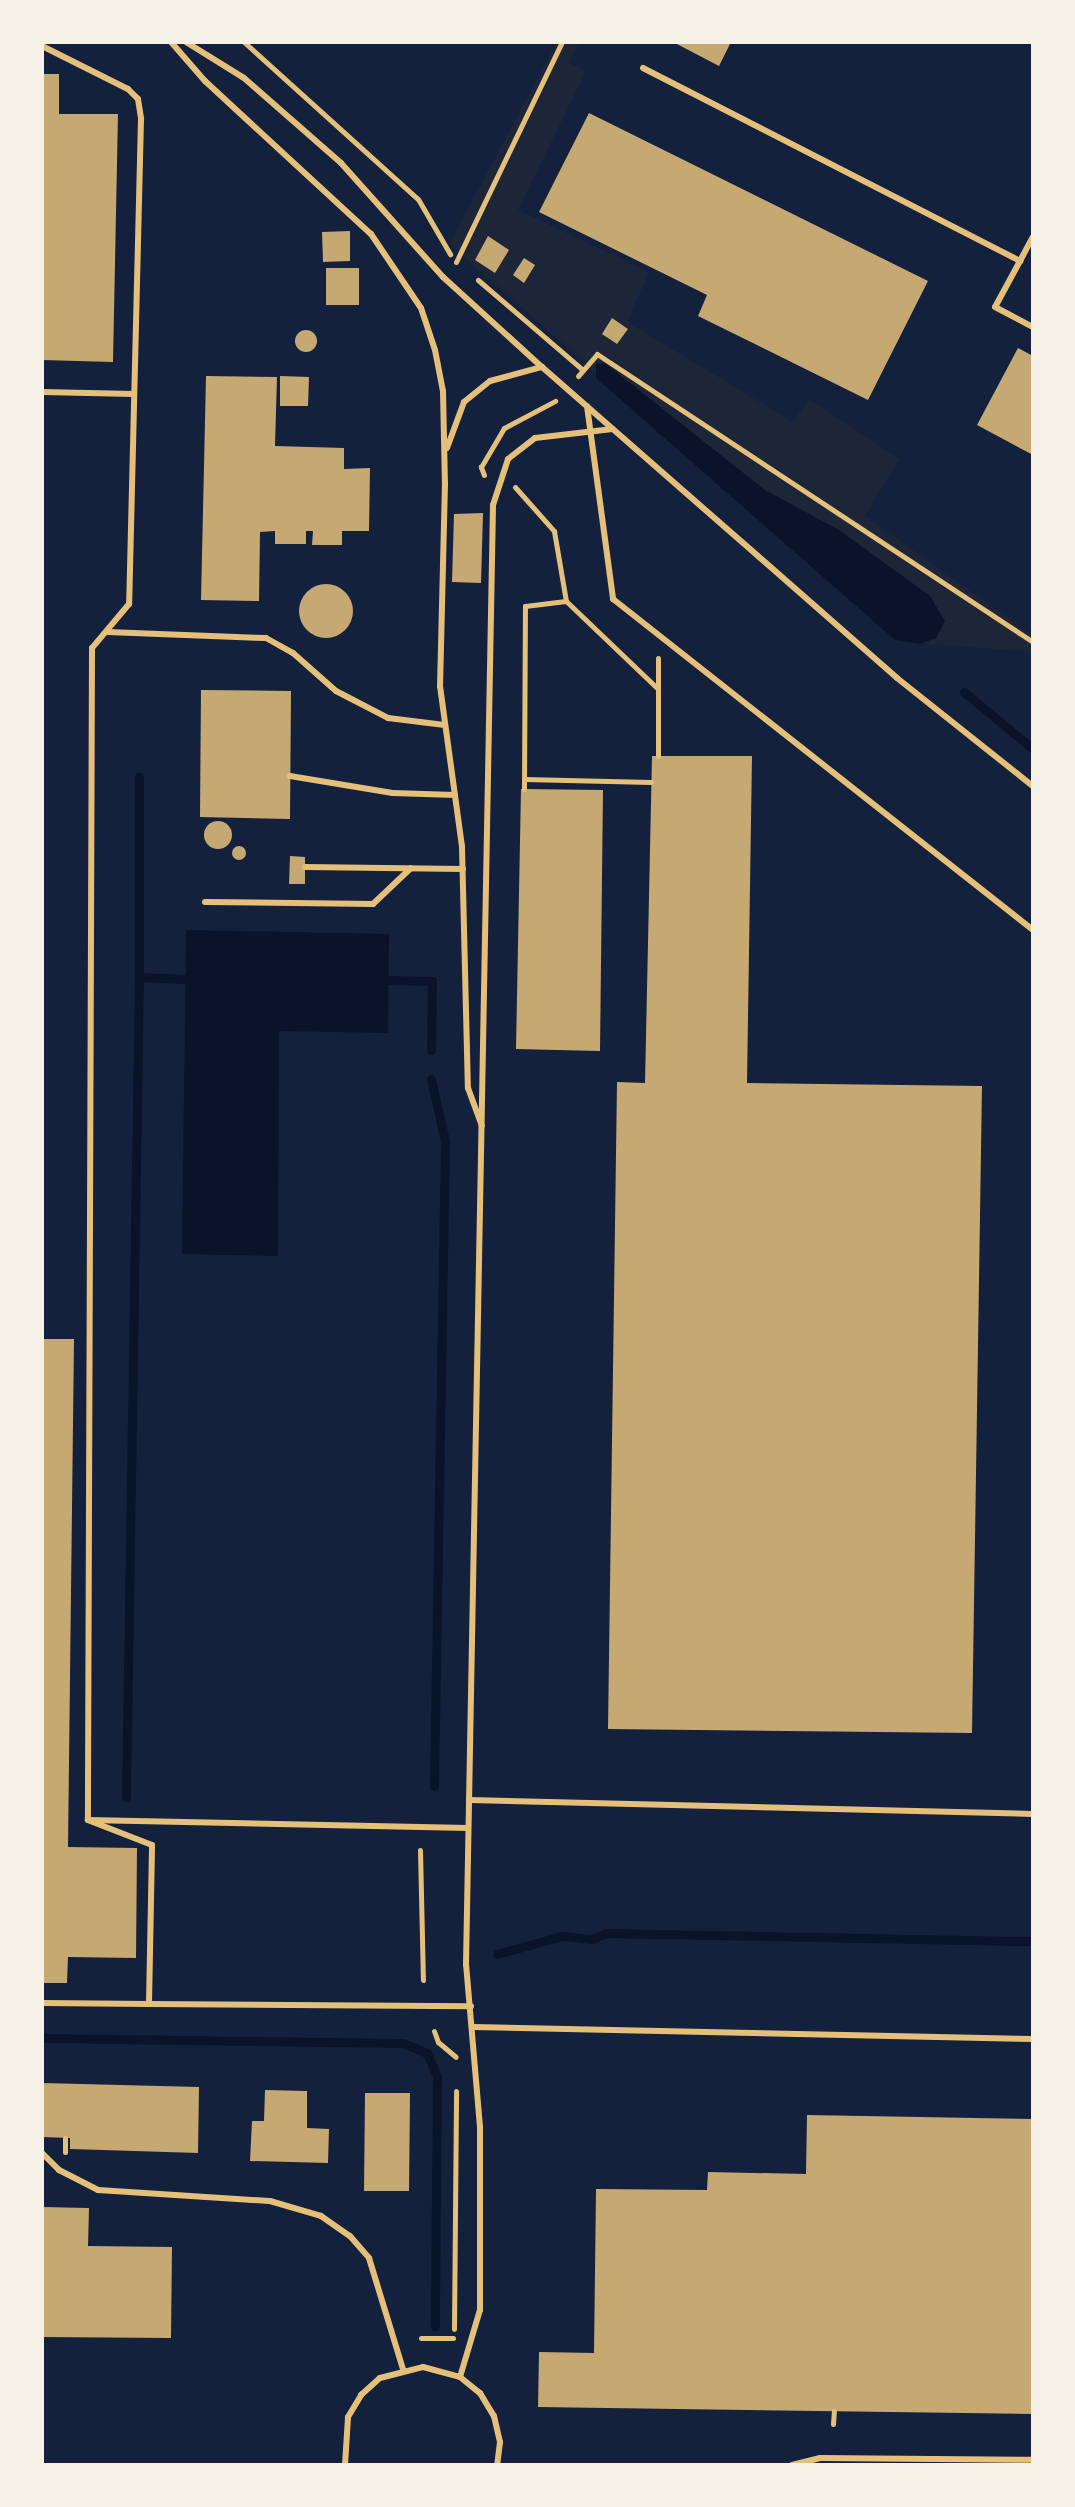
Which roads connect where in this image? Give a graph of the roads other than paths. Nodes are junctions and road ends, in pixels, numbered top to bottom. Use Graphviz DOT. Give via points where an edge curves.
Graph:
graph roads {
  1 [pos="171,42"];
  2 [pos="186,42"];
  3 [pos="42,46"];
  4 [pos="643,68"];
  5 [pos="1033,237"];
  6 [pos="1020,261"];
  7 [pos="1033,327"];
  8 [pos="542,367"];
  9 [pos="42,392"];
  10 [pos="134,394"];
  11 [pos="587,406"];
  12 [pos="612,429"];
  13 [pos="590,431"];
  14 [pos="445,456"];
  15 [pos="106,632"];
  16 [pos="445,725"];
  17 [pos="290,776"];
  18 [pos="1033,786"];
  19 [pos="455,795"];
  20 [pos="305,867"];
  21 [pos="411,868"];
  22 [pos="463,869"];
  23 [pos="205,902"];
  24 [pos="1033,930"];
  25 [pos="484,1132"];
  26 [pos="469,1800"];
  27 [pos="1033,1814"];
  28 [pos="88,1820"];
  29 [pos="468,1828"];
  30 [pos="42,2003"];
  31 [pos="149,2004"];
  32 [pos="471,2006"];
  33 [pos="473,2027"];
  34 [pos="1033,2039"];
  35 [pos="42,2153"];
  36 [pos="403,2369"];
  37 [pos="460,2377"];
  38 [pos="1033,2460"];
  39 [pos="345,2465"];
  40 [pos="497,2465"];
  41 [pos="792,2465"];
  1 -- 14 [label="lane" via="205,81 371,234 401,272 435,350 443,391"];
  2 -- 8 [label="lane" via="244,78 341,163 443,277"];
  3 -- 10 [label="lane" via="138,99"];
  4 -- 6 [label="lane"];
  5 -- 6 [label="lane"];
  6 -- 7 [label="lane" via="995,307"];
  8 -- 11 [label="lane"];
  8 -- 14 [label="lane" via="490,381 464,402"];
  9 -- 10 [label="lane"];
  10 -- 15 [label="lane" via="129,604"];
  11 -- 12 [label="lane"];
  11 -- 13 [label="lane"];
  12 -- 13 [label="lane"];
  12 -- 18 [label="lane" via="897,678"];
  13 -- 24 [label="lane" via="613,599"];
  13 -- 25 [label="lane" via="535,438 508,459 493,505"];
  14 -- 16 [label="lane" via="440,686"];
  15 -- 16 [label="lane" via="266,638 293,653 336,691 388,718"];
  15 -- 28 [label="lane" via="92,648"];
  16 -- 19 [label="lane"];
  17 -- 19 [label="lane" via="393,793"];
  19 -- 22 [label="lane"];
  20 -- 21 [label="lane"];
  21 -- 22 [label="lane"];
  21 -- 23 [label="lane" via="373,904"];
  22 -- 25 [label="lane" via="468,1088"];
  25 -- 26 [label="lane"];
  26 -- 27 [label="lane"];
  26 -- 29 [label="lane"];
  28 -- 29 [label="lane"];
  28 -- 31 [label="lane" via="152,1845"];
  29 -- 32 [label="lane" via="466,1965"];
  30 -- 31 [label="lane"];
  31 -- 32 [label="lane"];
  32 -- 33 [label="lane"];
  33 -- 34 [label="lane"];
  33 -- 37 [label="lane" via="480,2127 480,2310"];
  35 -- 36 [label="lane" via="59,2170 98,2190 270,2201 321,2216 350,2236 369,2258"];
  36 -- 37 [label="lane" via="423,2367"];
  36 -- 39 [label="lane" via="380,2378 361,2395 345,2429"];
  37 -- 40 [label="lane" via="480,2393 494,2416 500,2442"];
  38 -- 41 [label="lane" via="820,2458"];
}
